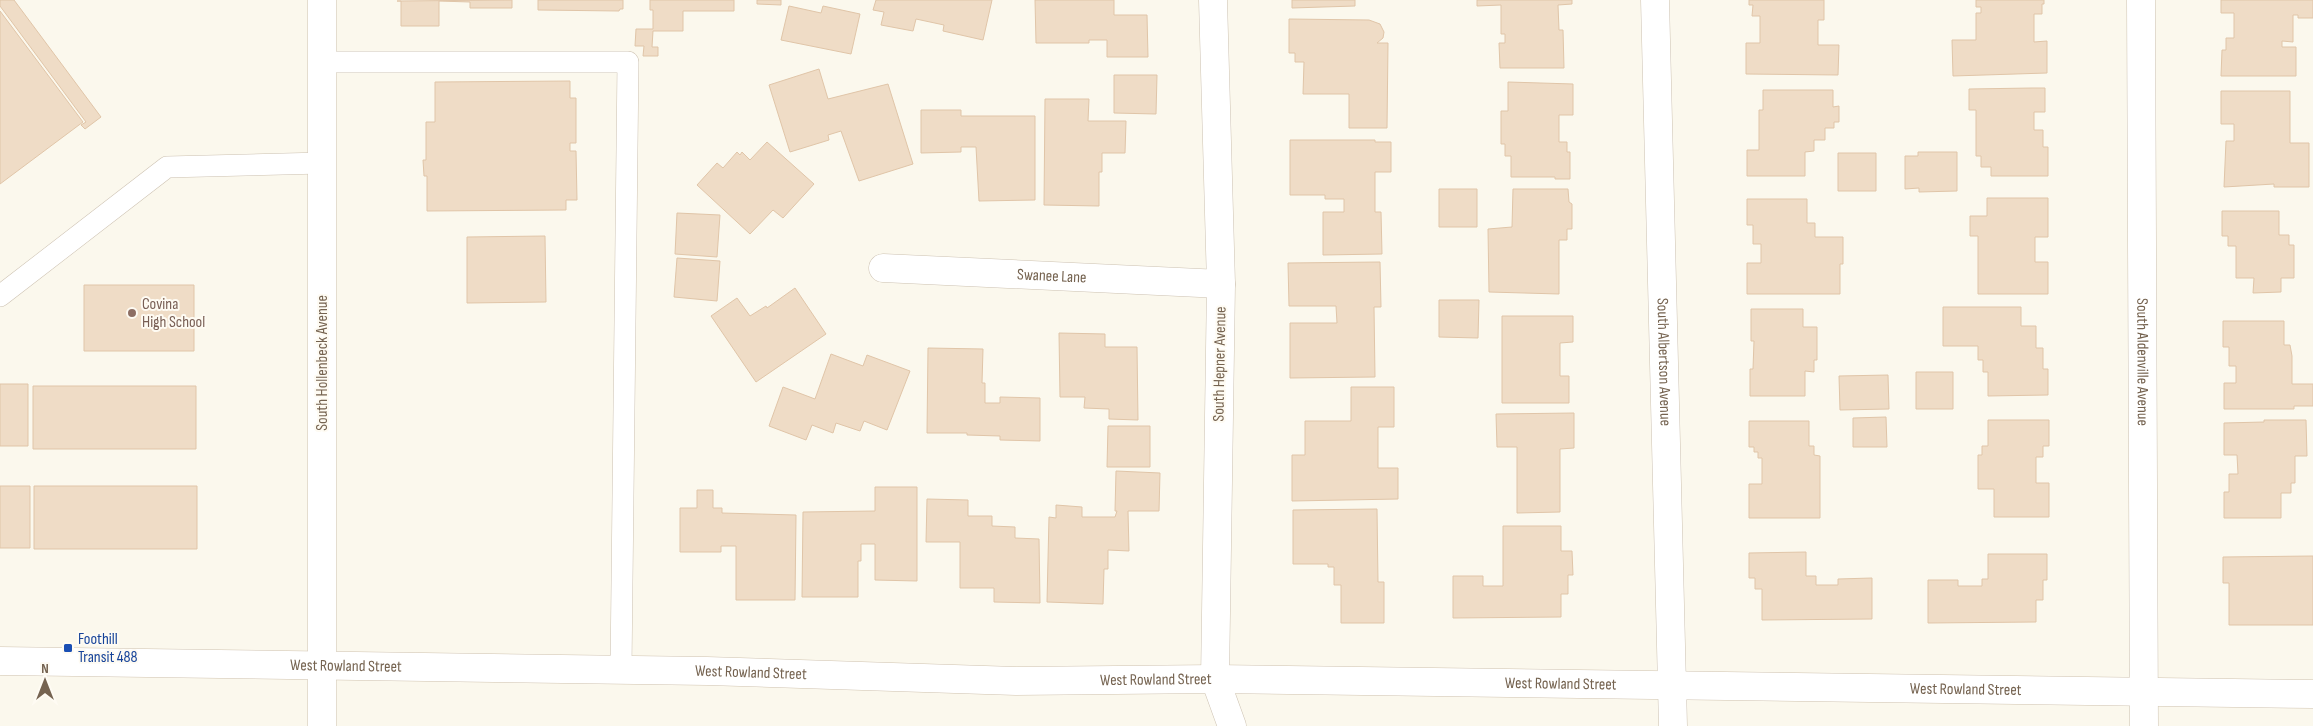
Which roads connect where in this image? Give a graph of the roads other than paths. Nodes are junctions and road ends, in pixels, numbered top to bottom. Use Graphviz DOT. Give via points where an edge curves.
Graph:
graph roads {
  1 [pos="322,0"];
  2 [pos="1213,0"];
  3 [pos="1655,0"];
  4 [pos="2141,0"];
  5 [pos="322,62"];
  6 [pos="322,163"];
  7 [pos="883,268"];
  8 [pos="1221,284"];
  9 [pos="0,296"];
  10 [pos="0,661"];
  11 [pos="322,665"];
  12 [pos="621,669"];
  13 [pos="1215,679"];
  14 [pos="1671,686"];
  15 [pos="2142,692"];
  16 [pos="2313,694"];
  17 [pos="322,726"];
  18 [pos="1232,726"];
  19 [pos="1673,726"];
  20 [pos="2144,726"];
  1 -- 5 [label="street, South Hollenbeck Avenue"];
  2 -- 8 [label="street, South Hepner Avenue"];
  3 -- 14 [label="street, South Albertson Avenue"];
  4 -- 15 [label="street, South Aldenville Avenue"];
  5 -- 6 [label="street, South Hollenbeck Avenue"];
  5 -- 12 [label="lane" via="628,62"];
  6 -- 9 [label="lane" via="167,167"];
  6 -- 11 [label="street, South Hollenbeck Avenue"];
  7 -- 8 [label="street, Swanee Lane"];
  8 -- 13 [label="street, South Hepner Avenue"];
  10 -- 11 [label="street, West Rowland Street"];
  11 -- 12 [label="street, West Rowland Street"];
  11 -- 17 [label="street, South Hollenbeck Avenue"];
  12 -- 13 [label="street, West Rowland Street" via="1016,681"];
  13 -- 14 [label="street, West Rowland Street"];
  13 -- 18 [label="street, South Hepner Avenue"];
  14 -- 15 [label="street, West Rowland Street"];
  14 -- 19 [label="street, South Albertson Avenue"];
  15 -- 16 [label="street, West Rowland Street"];
  15 -- 20 [label="street, South Aldenville Avenue"];
}
